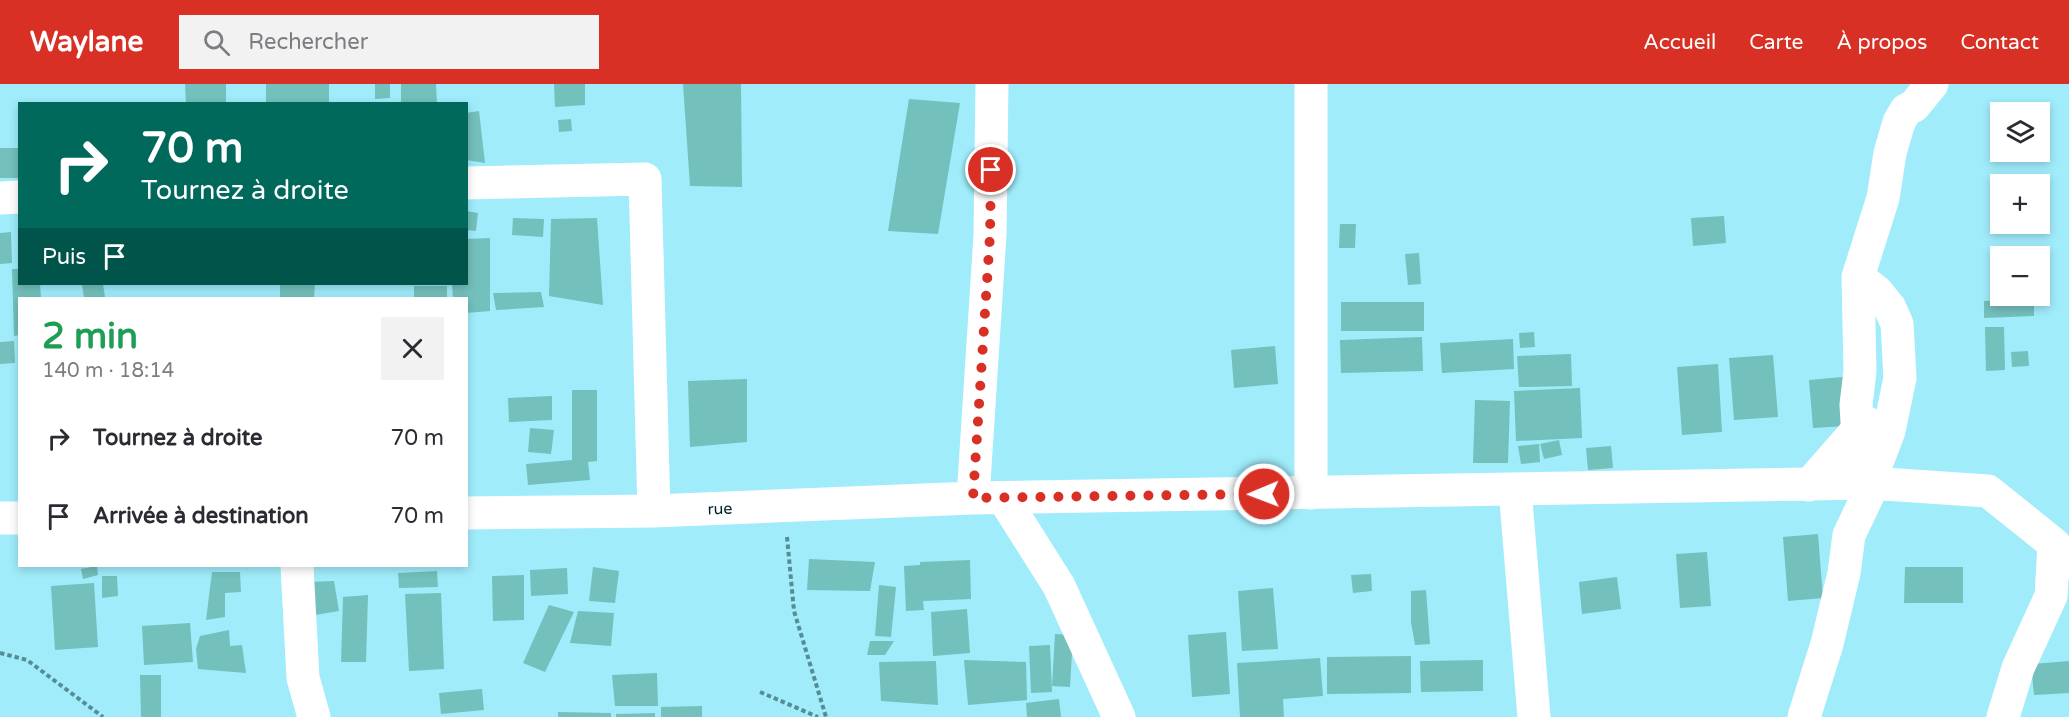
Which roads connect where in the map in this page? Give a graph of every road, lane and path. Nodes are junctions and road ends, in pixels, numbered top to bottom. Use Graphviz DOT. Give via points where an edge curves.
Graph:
graph roads {
  1 [pos="992,84"];
  2 [pos="1311,84"];
  3 [pos="1932,84"];
  4 [pos="468,183"];
  5 [pos="18,197"];
  6 [pos="0,198"];
  7 [pos="1858,277"];
  8 [pos="1896,403"];
  9 [pos="1858,429"];
  10 [pos="1869,483"];
  11 [pos="1809,485"];
  12 [pos="1515,489"];
  13 [pos="1311,493"];
  14 [pos="988,498"];
  15 [pos="654,511"];
  16 [pos="468,513"];
  17 [pos="0,518"];
  18 [pos="18,518"];
  19 [pos="798,534"];
  20 [pos="2062,554"];
  21 [pos="297,567"];
  22 [pos="0,652"];
  23 [pos="760,692"];
  24 [pos="103,717"];
  25 [pos="314,717"];
  26 [pos="818,717"];
  27 [pos="826,717"];
  28 [pos="1119,717"];
  29 [pos="1534,717"];
  30 [pos="1804,717"];
  31 [pos="2003,717"];
  1 -- 14 [label="street"];
  2 -- 13 [label="street"];
  3 -- 7 [label="street" via="1899,122 1883,198"];
  4 -- 15 [label="street" via="645,178"];
  5 -- 6 [label="street"];
  7 -- 8 [label="street" via="1877,292 1897,324 1900,378"];
  7 -- 9 [label="street"];
  8 -- 9 [label="street"];
  8 -- 10 [label="street"];
  9 -- 10 [label="street" via="1859,456"];
  9 -- 11 [label="street"];
  10 -- 11 [label="street, rue"];
  10 -- 20 [label="street, rue" via="1988,491"];
  10 -- 30 [label="street" via="1870,491 1849,535 1827,644"];
  11 -- 12 [label="street, rue"];
  12 -- 13 [label="street, rue"];
  12 -- 29 [label="street"];
  13 -- 14 [label="street, rue"];
  14 -- 15 [label="street, rue"];
  14 -- 28 [label="street" via="1059,586"];
  15 -- 16 [label="street, rue"];
  17 -- 18 [label="street"];
  19 -- 27 [label="path" via="787,536 794,611"];
  20 -- 31 [label="street" via="2051,596 2018,668"];
  21 -- 25 [label="street" via="303,678"];
  22 -- 24 [label="path" via="27,660"];
  23 -- 26 [label="path"];
}
